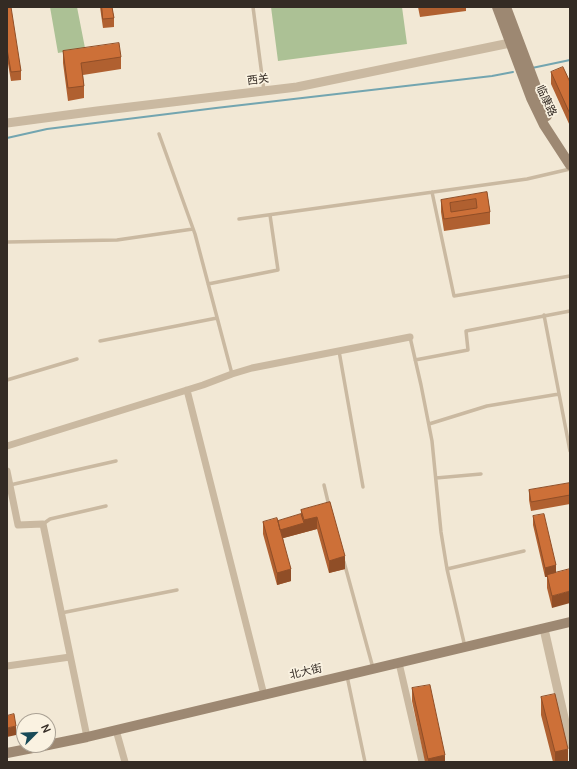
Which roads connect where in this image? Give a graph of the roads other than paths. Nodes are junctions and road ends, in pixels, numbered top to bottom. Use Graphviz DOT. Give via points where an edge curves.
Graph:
graph roads {
  1 [pos="253,7"];
  2 [pos="497,7"];
  3 [pos="506,7"];
  4 [pos="514,41"];
  5 [pos="264,91"];
  6 [pos="7,123"];
  7 [pos="159,134"];
  8 [pos="570,153"];
  9 [pos="570,165"];
  10 [pos="570,169"];
  11 [pos="432,192"];
  12 [pos="270,215"];
  13 [pos="239,219"];
  14 [pos="193,229"];
  15 [pos="7,242"];
  16 [pos="570,276"];
  17 [pos="208,284"];
  18 [pos="570,311"];
  19 [pos="544,315"];
  20 [pos="217,318"];
  21 [pos="410,337"];
  22 [pos="100,341"];
  23 [pos="339,351"];
  24 [pos="78,359"];
  25 [pos="415,360"];
  26 [pos="232,374"];
  27 [pos="7,380"];
  28 [pos="187,390"];
  29 [pos="559,394"];
  30 [pos="429,424"];
  31 [pos="7,446"];
  32 [pos="570,451"];
  33 [pos="116,461"];
  34 [pos="7,472"];
  35 [pos="480,474"];
  36 [pos="436,478"];
  37 [pos="10,485"];
  38 [pos="324,485"];
  39 [pos="363,487"];
  40 [pos="10,499"];
  41 [pos="106,506"];
  42 [pos="330,508"];
  43 [pos="43,524"];
  44 [pos="524,551"];
  45 [pos="342,554"];
  46 [pos="447,569"];
  47 [pos="177,590"];
  48 [pos="61,613"];
  49 [pos="570,622"];
  50 [pos="544,629"];
  51 [pos="465,647"];
  52 [pos="70,657"];
  53 [pos="399,663"];
  54 [pos="7,666"];
  55 [pos="373,669"];
  56 [pos="347,675"];
  57 [pos="264,695"];
  58 [pos="116,730"];
  59 [pos="87,737"];
  60 [pos="56,743"];
  61 [pos="570,744"];
  62 [pos="125,762"];
  63 [pos="365,762"];
  64 [pos="422,762"];
  1 -- 5 [label="lane"];
  2 -- 4 [label="main road"];
  3 -- 4 [label="main road"];
  4 -- 5 [label="street, 西关" via="296,87"];
  4 -- 8 [label="main road, 临康路" via="546,114"];
  4 -- 9 [label="main road, 临康路" via="531,98 544,125"];
  5 -- 6 [label="street, 西关"];
  7 -- 14 [label="lane"];
  10 -- 11 [label="lane" via="527,179"];
  11 -- 12 [label="lane"];
  11 -- 16 [label="lane" via="454,296"];
  12 -- 13 [label="lane"];
  12 -- 17 [label="lane" via="278,270"];
  14 -- 15 [label="lane" via="117,240"];
  14 -- 17 [label="lane"];
  17 -- 20 [label="lane"];
  18 -- 19 [label="lane"];
  19 -- 25 [label="lane" via="466,331 468,350"];
  19 -- 29 [label="lane"];
  20 -- 22 [label="lane"];
  20 -- 26 [label="lane"];
  21 -- 23 [label="street"];
  21 -- 25 [label="lane"];
  23 -- 26 [label="street"];
  23 -- 39 [label="lane"];
  24 -- 27 [label="lane"];
  25 -- 30 [label="lane"];
  26 -- 28 [label="street"];
  28 -- 31 [label="street"];
  28 -- 57 [label="street"];
  29 -- 30 [label="lane" via="487,406"];
  29 -- 32 [label="lane"];
  30 -- 36 [label="lane"];
  33 -- 37 [label="lane"];
  34 -- 37 [label="street"];
  35 -- 36 [label="lane"];
  36 -- 46 [label="lane"];
  37 -- 40 [label="street"];
  38 -- 42 [label="lane"];
  40 -- 43 [label="street" via="18,525"];
  41 -- 43 [label="lane" via="50,519"];
  43 -- 48 [label="street"];
  44 -- 46 [label="lane"];
  45 -- 55 [label="lane"];
  46 -- 51 [label="lane"];
  47 -- 48 [label="lane"];
  48 -- 52 [label="street"];
  49 -- 50 [label="main road, 北大街"];
  50 -- 51 [label="main road, 北大街"];
  50 -- 61 [label="street"];
  51 -- 53 [label="main road, 北大街"];
  52 -- 54 [label="street"];
  52 -- 59 [label="street"];
  53 -- 55 [label="main road, 北大街"];
  53 -- 64 [label="street"];
  55 -- 56 [label="main road, 北大街"];
  56 -- 57 [label="main road, 北大街"];
  56 -- 63 [label="lane"];
  57 -- 58 [label="main road, 北大街"];
  58 -- 59 [label="main road, 北大街"];
  58 -- 62 [label="street"];
  59 -- 60 [label="main road, 北大街"];
}
